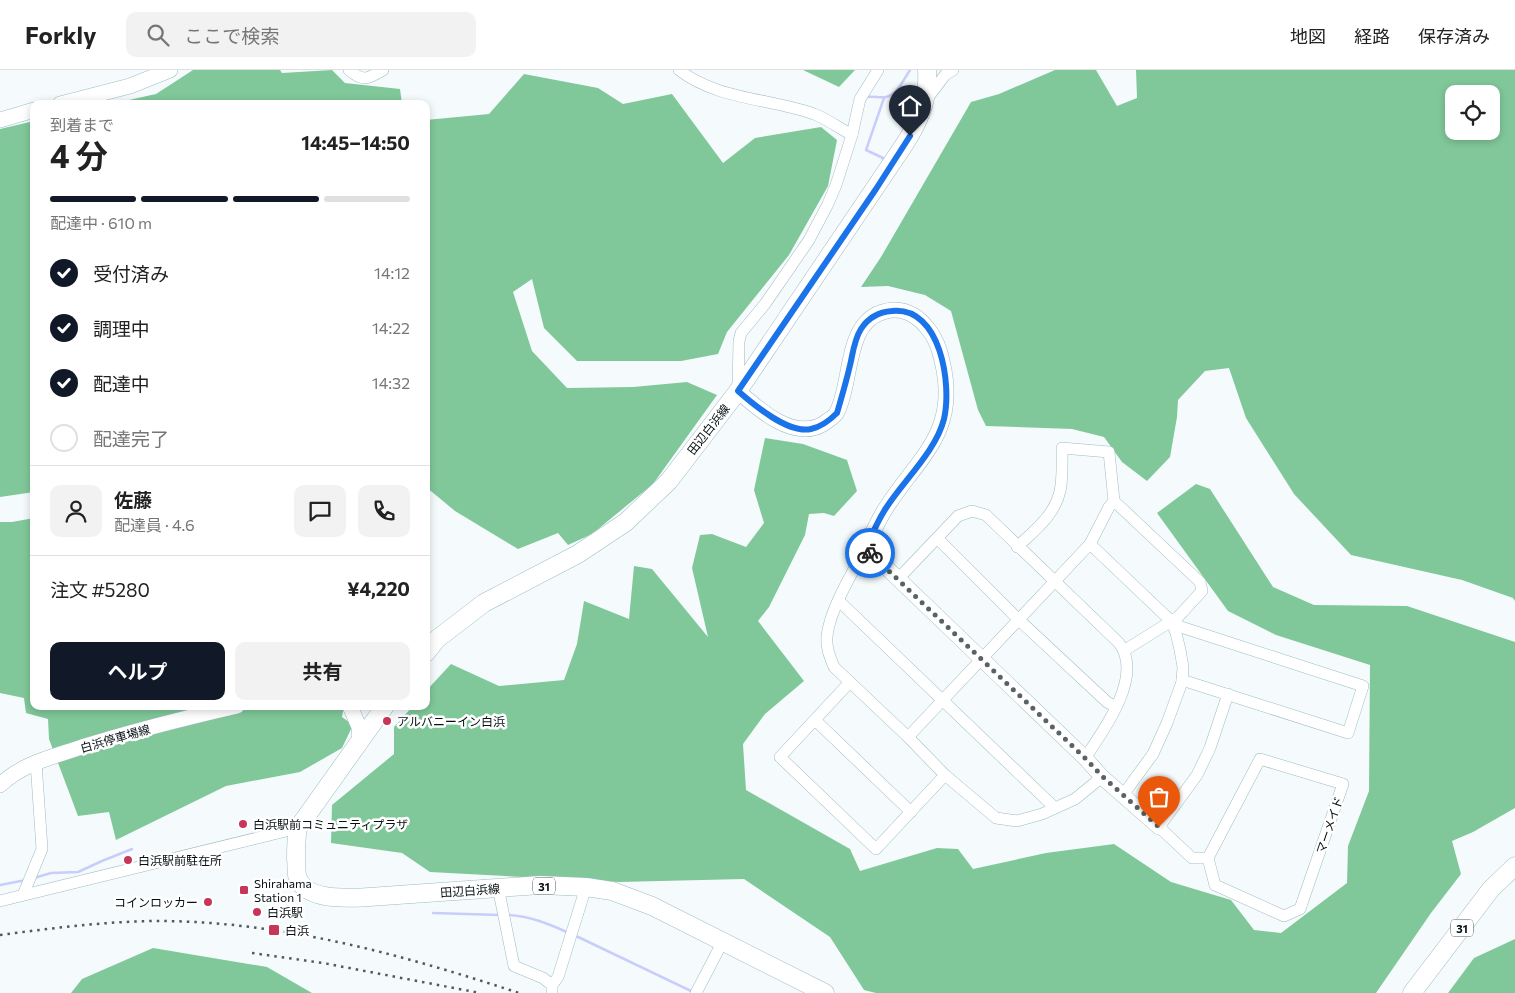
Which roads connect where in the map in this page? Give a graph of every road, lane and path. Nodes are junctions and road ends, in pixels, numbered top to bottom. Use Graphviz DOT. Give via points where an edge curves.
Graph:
graph roads {
  1 [pos="170,70"];
  2 [pos="349,70"];
  3 [pos="383,70"];
  4 [pos="679,70"];
  5 [pos="878,70"];
  6 [pos="927,70"];
  7 [pos="953,70"];
  8 [pos="76,100"];
  9 [pos="925,101"];
  10 [pos="30,111"];
  11 [pos="0,120"];
  12 [pos="852,135"];
  13 [pos="738,391"];
  14 [pos="1114,501"];
  15 [pos="937,538"];
  16 [pos="1090,544"];
  17 [pos="1017,547"];
  18 [pos="866,548"];
  19 [pos="898,579"];
  20 [pos="1054,581"];
  21 [pos="839,601"];
  22 [pos="1018,619"];
  23 [pos="1171,621"];
  24 [pos="430,648"];
  25 [pos="1124,650"];
  26 [pos="981,659"];
  27 [pos="1182,680"];
  28 [pos="850,682"];
  29 [pos="1228,694"];
  30 [pos="942,700"];
  31 [pos="1116,707"];
  32 [pos="220,710"];
  33 [pos="352,710"];
  34 [pos="382,710"];
  35 [pos="815,720"];
  36 [pos="908,737"];
  37 [pos="360,742"];
  38 [pos="1085,758"];
  39 [pos="36,762"];
  40 [pos="945,775"];
  41 [pos="1102,776"];
  42 [pos="0,786"];
  43 [pos="1123,795"];
  44 [pos="1055,808"];
  45 [pos="911,812"];
  46 [pos="1159,827"];
  47 [pos="298,828"];
  48 [pos="1208,858"];
  49 [pos="1515,866"];
  50 [pos="586,887"];
  51 [pos="498,888"];
  52 [pos="23,895"];
  53 [pos="0,901"];
  54 [pos="724,941"];
  55 [pos="552,989"];
  56 [pos="697,992"];
  57 [pos="825,993"];
  58 [pos="1412,993"];
  1 -- 8 [label="street" via="130,86"];
  2 -- 3 [label="street" via="358,77 369,78"];
  4 -- 12 [label="street" via="721,92 816,115"];
  5 -- 12 [label="street" via="860,99"];
  6 -- 9 [label="main road, 田辺白浜線"];
  7 -- 9 [label="street" via="945,75"];
  9 -- 13 [label="main road, 田辺白浜線" via="915,127 885,174"];
  10 -- 11 [label="street"];
  12 -- 13 [label="street" via="836,185 810,240 741,334"];
  13 -- 18 [label="street" via="781,423 810,430 837,413 855,342 873,316 896,310 909,312 923,322 934,336 942,356 947,399 944,419 937,438 886,508"];
  13 -- 24 [label="main road, 田辺白浜線" via="669,480 626,522 578,554 484,603"];
  14 -- 16 [label="street"];
  14 -- 17 [label="street" via="1109,452 1062,448 1060,492 1051,512"];
  14 -- 23 [label="street" via="1200,582 1202,591"];
  15 -- 17 [label="street" via="958,516 972,512 986,515"];
  15 -- 19 [label="street"];
  15 -- 22 [label="street"];
  16 -- 20 [label="street"];
  16 -- 23 [label="street"];
  17 -- 20 [label="street"];
  18 -- 19 [label="street"];
  18 -- 21 [label="street"];
  19 -- 26 [label="street"];
  20 -- 22 [label="street"];
  20 -- 25 [label="street"];
  21 -- 28 [label="street" via="826,638 834,667"];
  21 -- 30 [label="street"];
  22 -- 26 [label="street"];
  22 -- 31 [label="street"];
  23 -- 25 [label="street"];
  23 -- 27 [label="street" via="1180,650"];
  23 -- 29 [label="street" via="1363,686 1348,733"];
  25 -- 31 [label="street" via="1127,678"];
  26 -- 30 [label="street"];
  26 -- 38 [label="street"];
  27 -- 29 [label="street"];
  27 -- 43 [label="street" via="1153,754"];
  28 -- 35 [label="street"];
  28 -- 36 [label="street"];
  29 -- 46 [label="street" via="1197,776"];
  30 -- 36 [label="street"];
  30 -- 44 [label="street"];
  31 -- 38 [label="street"];
  32 -- 39 [label="street, 白浜停車場線" via="160,724"];
  33 -- 37 [label="street" via="359,727"];
  34 -- 37 [label="main road"];
  35 -- 45 [label="street"];
  35 -- 45 [label="street" via="780,757 876,849"];
  36 -- 40 [label="street"];
  37 -- 47 [label="main road"];
  38 -- 41 [label="street"];
  39 -- 42 [label="street, 白浜停車場線"];
  39 -- 52 [label="street" via="42,849"];
  40 -- 44 [label="street" via="996,818 1017,821"];
  40 -- 45 [label="street"];
  41 -- 43 [label="street"];
  41 -- 44 [label="street" via="1075,799"];
  43 -- 46 [label="street"];
  46 -- 48 [label="street" via="1192,858"];
  47 -- 51 [label="main road, 田辺白浜線 / 31" via="297,876 304,887 326,897"];
  47 -- 52 [label="street"];
  48 -- 48 [label="street, マーメイド" via="1215,885 1284,916 1300,909 1343,784 1260,759"];
  49 -- 58 [label="main road, 31" via="1491,889"];
  50 -- 51 [label="main road, 田辺白浜線 / 31" via="540,885"];
  50 -- 54 [label="main road, 田辺白浜線 / 31" via="612,891 652,906"];
  50 -- 55 [label="street"];
  51 -- 55 [label="street" via="514,966 543,978"];
  52 -- 53 [label="street"];
  54 -- 56 [label="street"];
  54 -- 57 [label="main road, 田辺白浜線 / 31"];
}
